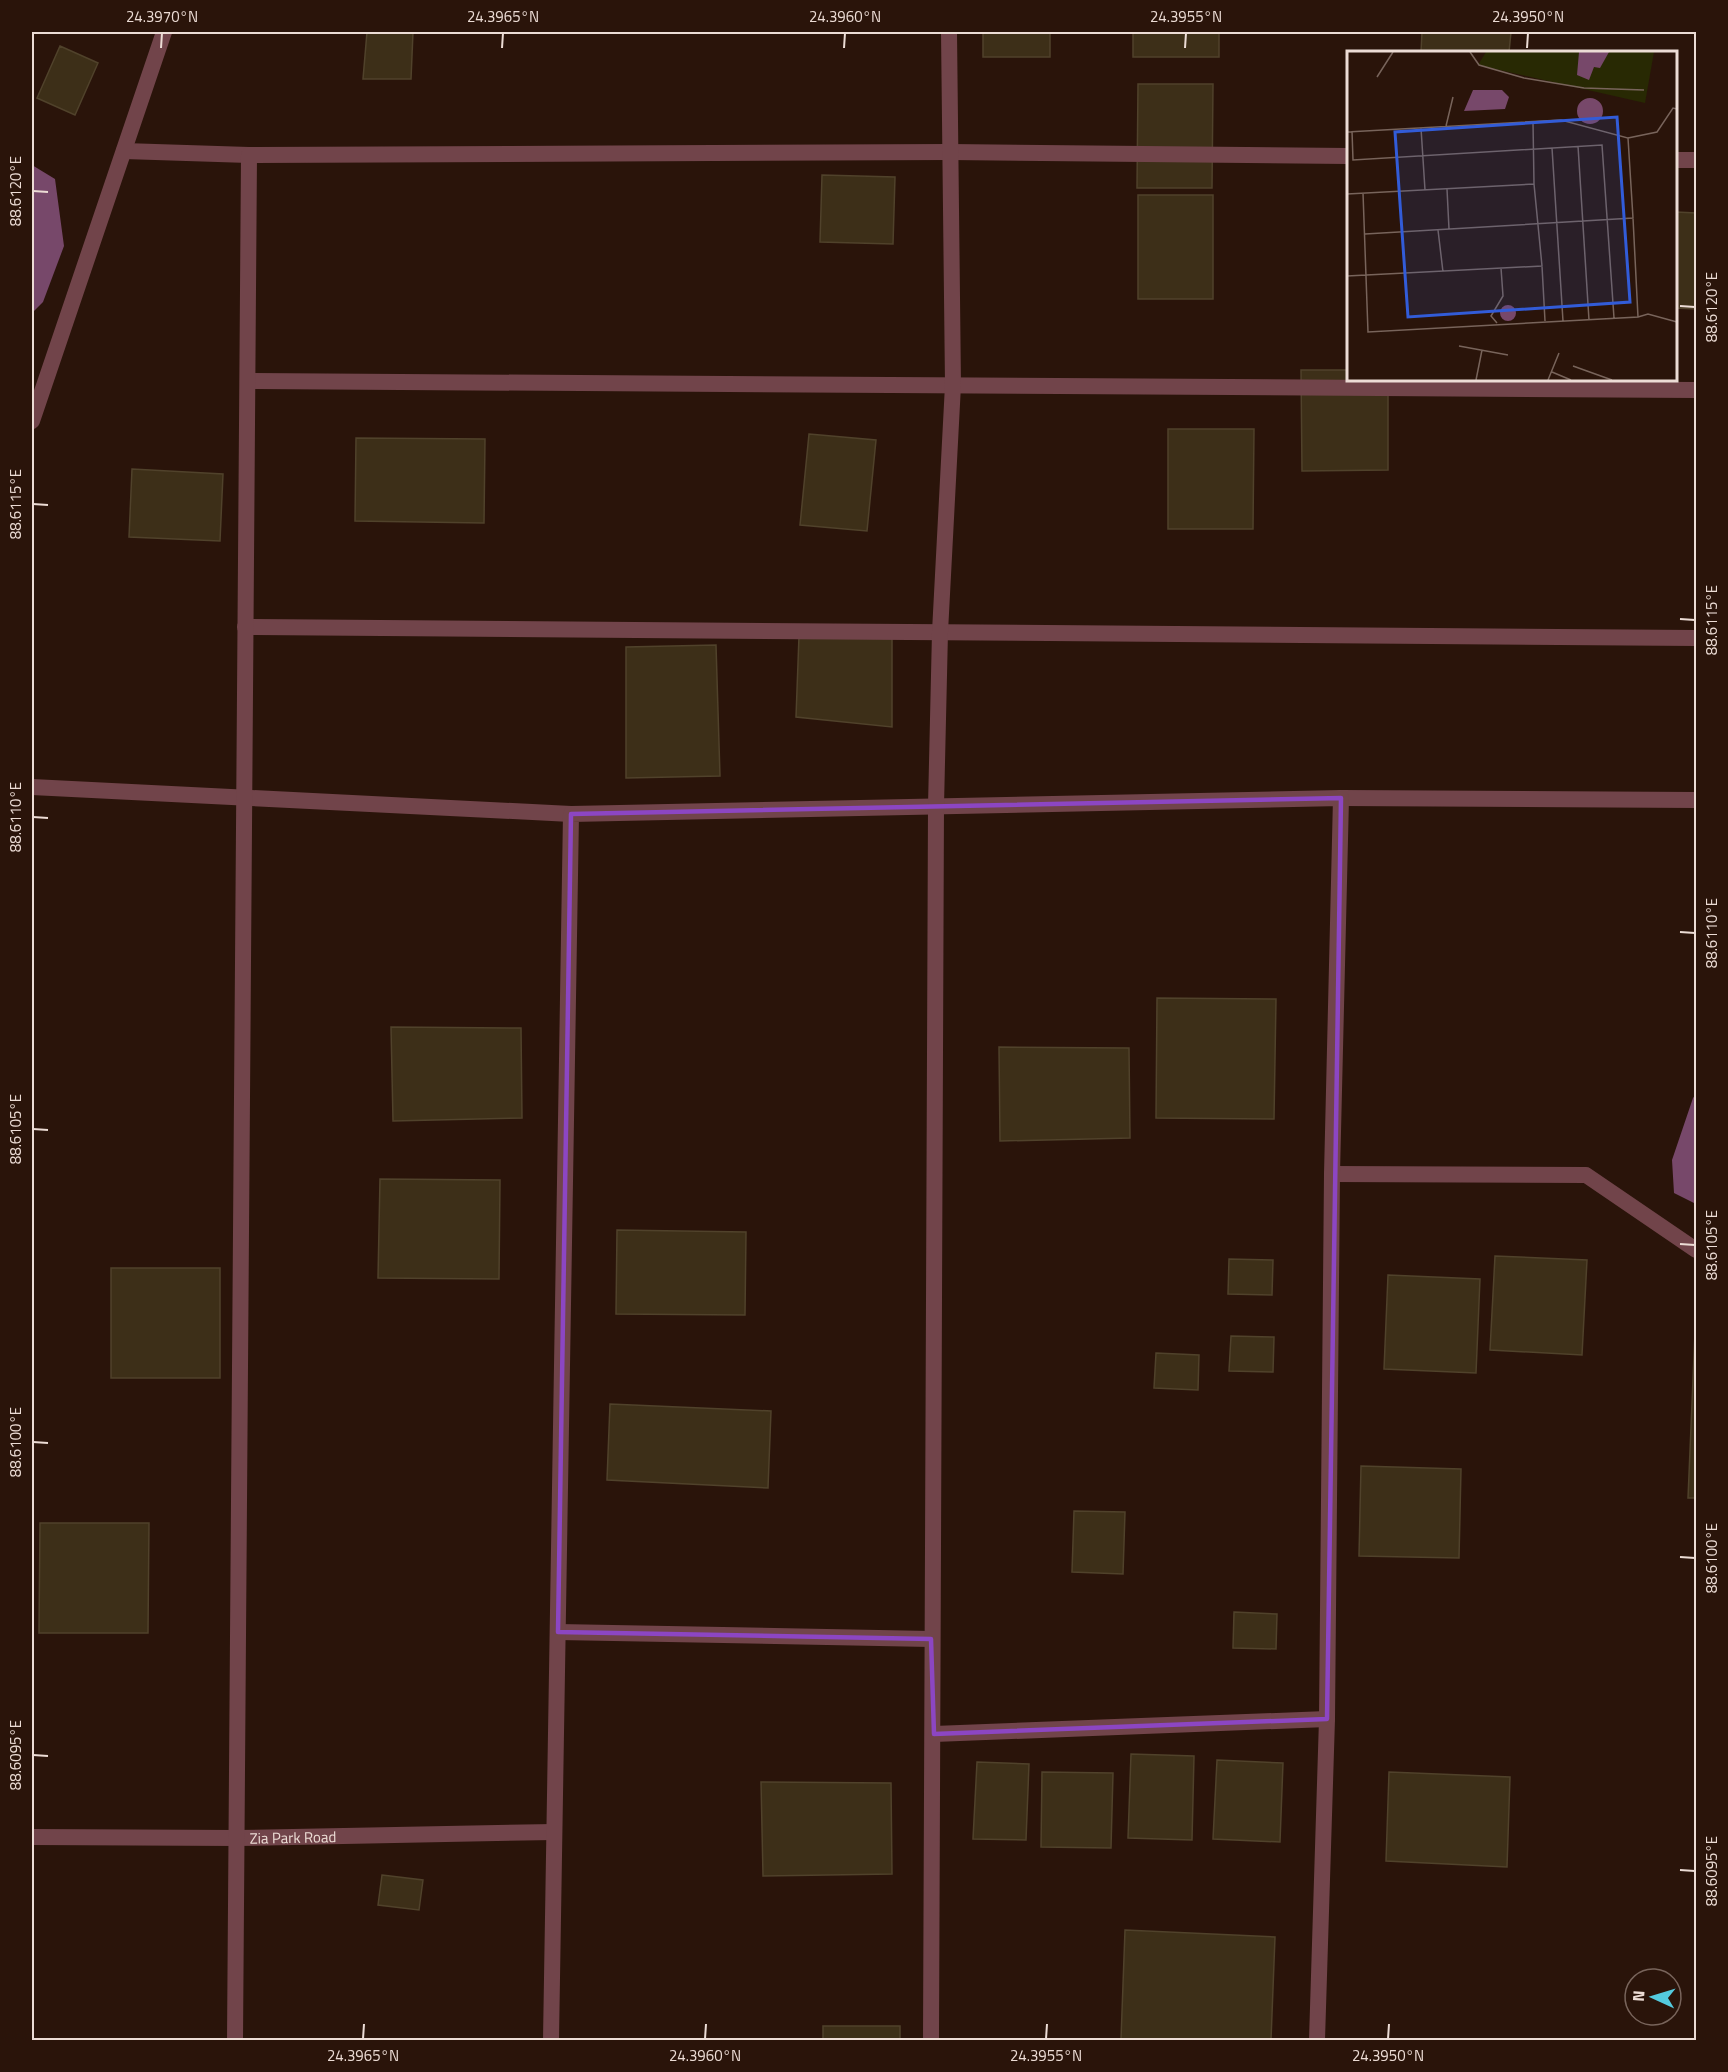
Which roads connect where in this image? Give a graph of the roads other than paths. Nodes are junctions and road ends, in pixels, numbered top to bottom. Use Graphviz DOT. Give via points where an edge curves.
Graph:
graph roads {
  1 [pos="164,32"];
  2 [pos="949,32"];
  3 [pos="124,151"];
  4 [pos="950,152"];
  5 [pos="249,156"];
  6 [pos="1347,156"];
  7 [pos="1677,160"];
  8 [pos="1696,160"];
  9 [pos="248,381"];
  10 [pos="953,386"];
  11 [pos="1696,390"];
  12 [pos="32,421"];
  13 [pos="245,627"];
  14 [pos="940,632"];
  15 [pos="1696,638"];
  16 [pos="32,787"];
  17 [pos="244,798"];
  18 [pos="1341,798"];
  19 [pos="1696,800"];
  20 [pos="936,807"];
  21 [pos="571,814"];
  22 [pos="1332,1174"];
  23 [pos="1696,1250"];
  24 [pos="558,1632"];
  25 [pos="931,1639"];
  26 [pos="1327,1719"];
  27 [pos="934,1734"];
  28 [pos="554,1832"];
  29 [pos="32,1837"];
  30 [pos="237,1838"];
  31 [pos="235,2040"];
  32 [pos="550,2040"];
  33 [pos="931,2040"];
  34 [pos="1317,2040"];
  1 -- 3 [label="street"];
  2 -- 4 [label="street"];
  3 -- 5 [label="street"];
  3 -- 12 [label="street"];
  4 -- 5 [label="street"];
  4 -- 6 [label="street"];
  4 -- 10 [label="street"];
  5 -- 9 [label="street"];
  7 -- 8 [label="street"];
  9 -- 10 [label="street"];
  9 -- 13 [label="street"];
  10 -- 11 [label="street"];
  10 -- 14 [label="street"];
  13 -- 14 [label="street"];
  13 -- 17 [label="street"];
  14 -- 15 [label="street"];
  14 -- 20 [label="street"];
  16 -- 17 [label="street"];
  17 -- 21 [label="street"];
  17 -- 30 [label="street"];
  18 -- 19 [label="street"];
  18 -- 20 [label="street"];
  18 -- 22 [label="street"];
  20 -- 21 [label="street"];
  20 -- 25 [label="street"];
  21 -- 24 [label="street"];
  22 -- 23 [label="street" via="1586,1175"];
  22 -- 26 [label="street"];
  24 -- 25 [label="street"];
  24 -- 28 [label="street"];
  25 -- 27 [label="street"];
  26 -- 27 [label="street"];
  26 -- 34 [label="street"];
  27 -- 33 [label="street"];
  28 -- 30 [label="street, Zia Park Road"];
  28 -- 32 [label="street"];
  29 -- 30 [label="street, Zia Park Road"];
  30 -- 31 [label="street"];
}
